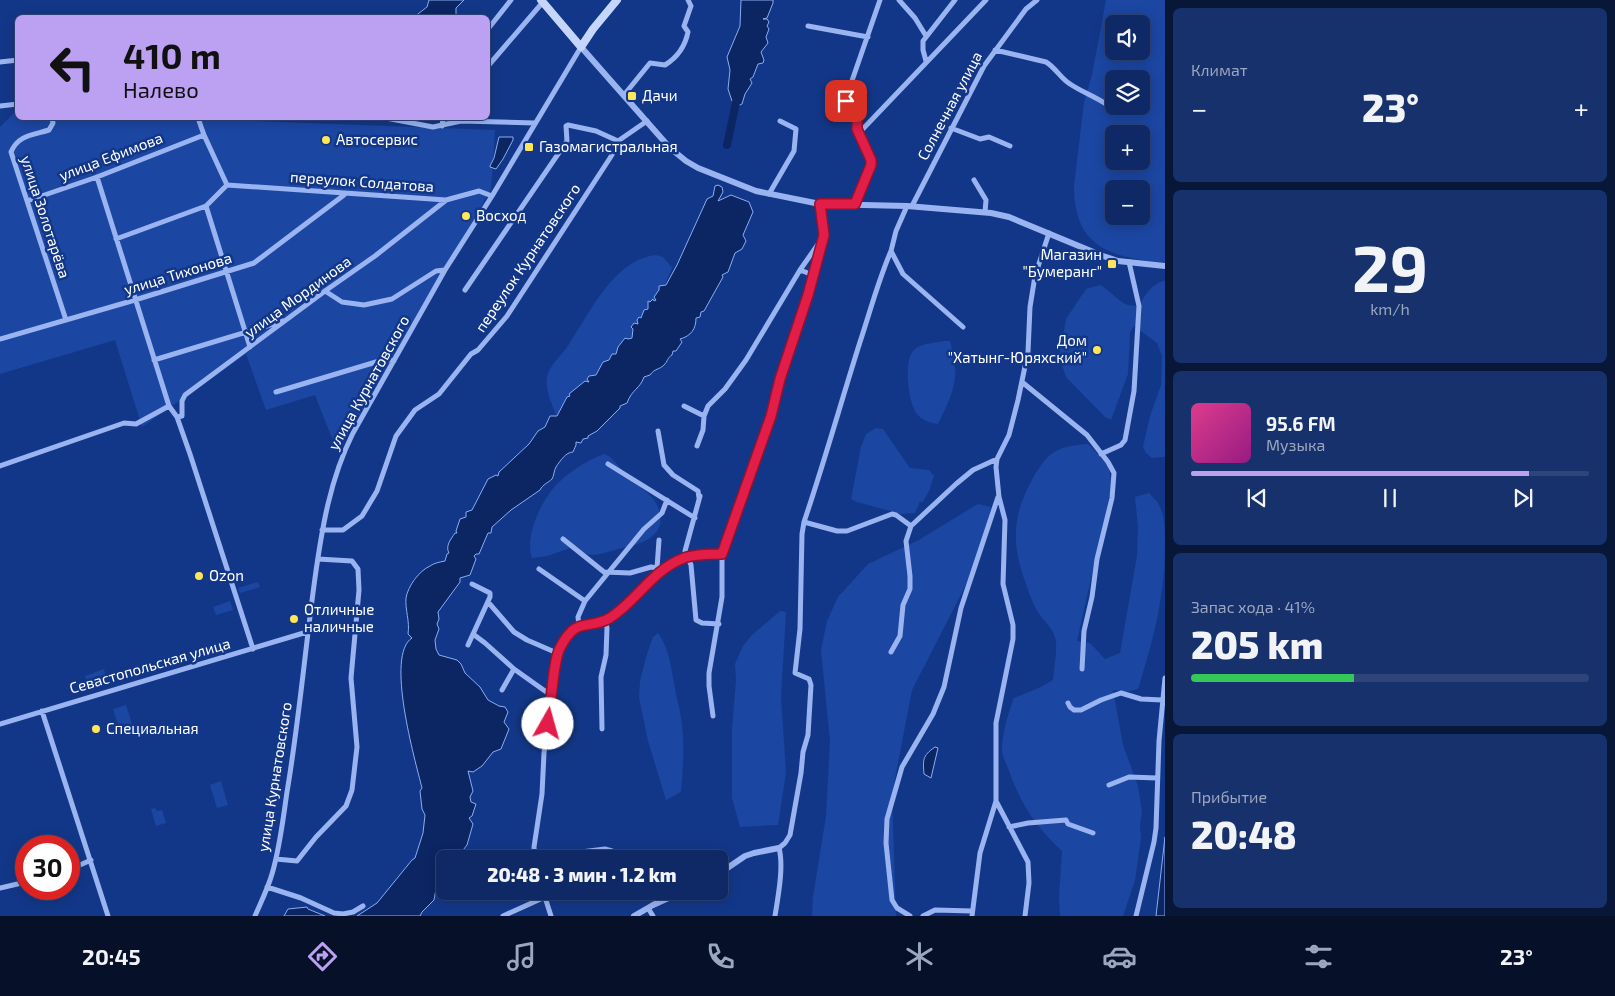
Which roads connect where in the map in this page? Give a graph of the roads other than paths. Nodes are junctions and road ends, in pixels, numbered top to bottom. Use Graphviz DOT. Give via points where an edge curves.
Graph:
graph roads {
  1 [pos="511,0"];
  2 [pos="617,0"];
  3 [pos="688,0"];
  4 [pos="880,0"];
  5 [pos="899,0"];
  6 [pos="955,0"];
  7 [pos="986,0"];
  8 [pos="1037,0"];
  9 [pos="542,1"];
  10 [pos="490,26"];
  11 [pos="808,26"];
  12 [pos="926,36"];
  13 [pos="868,37"];
  14 [pos="581,47"];
  15 [pos="995,50"];
  16 [pos="15,60"];
  17 [pos="926,61"];
  18 [pos="0,62"];
  19 [pos="490,64"];
  20 [pos="624,95"];
  21 [pos="1105,103"];
  22 [pos="15,104"];
  23 [pos="0,106"];
  24 [pos="52,120"];
  25 [pos="199,120"];
  26 [pos="406,120"];
  27 [pos="443,120"];
  28 [pos="647,121"];
  29 [pos="780,121"];
  30 [pos="535,123"];
  31 [pos="442,126"];
  32 [pos="951,128"];
  33 [pos="859,133"];
  34 [pos="204,135"];
  35 [pos="618,141"];
  36 [pos="1010,146"];
  37 [pos="97,177"];
  38 [pos="974,180"];
  39 [pos="227,185"];
  40 [pos="344,194"];
  41 [pos="769,194"];
  42 [pos="492,196"];
  43 [pos="446,200"];
  44 [pos="26,202"];
  45 [pos="820,204"];
  46 [pos="855,204"];
  47 [pos="206,206"];
  48 [pos="909,206"];
  49 [pos="985,212"];
  50 [pos="1049,233"];
  51 [pos="824,235"];
  52 [pos="116,239"];
  53 [pos="891,251"];
  54 [pos="1129,262"];
  55 [pos="1165,266"];
  56 [pos="445,270"];
  57 [pos="800,270"];
  58 [pos="227,272"];
  59 [pos="813,276"];
  60 [pos="465,290"];
  61 [pos="325,291"];
  62 [pos="135,300"];
  63 [pos="288,319"];
  64 [pos="66,320"];
  65 [pos="962,326"];
  66 [pos="245,332"];
  67 [pos="0,339"];
  68 [pos="250,347"];
  69 [pos="154,360"];
  70 [pos="394,361"];
  71 [pos="1022,382"];
  72 [pos="276,392"];
  73 [pos="168,403"];
  74 [pos="684,406"];
  75 [pos="704,416"];
  76 [pos="177,417"];
  77 [pos="658,431"];
  78 [pos="697,446"];
  79 [pos="1100,454"];
  80 [pos="997,459"];
  81 [pos="608,464"];
  82 [pos="0,466"];
  83 [pos="999,496"];
  84 [pos="666,500"];
  85 [pos="695,518"];
  86 [pos="804,522"];
  87 [pos="911,526"];
  88 [pos="322,530"];
  89 [pos="563,538"];
  90 [pos="659,540"];
  91 [pos="722,554"];
  92 [pos="688,557"];
  93 [pos="318,559"];
  94 [pos="660,569"];
  95 [pos="539,570"];
  96 [pos="608,572"];
  97 [pos="472,584"];
  98 [pos="585,601"];
  99 [pos="488,602"];
  100 [pos="605,620"];
  101 [pos="718,624"];
  102 [pos="579,626"];
  103 [pos="307,632"];
  104 [pos="473,634"];
  105 [pos="468,645"];
  106 [pos="253,649"];
  107 [pos="891,652"];
  108 [pos="557,653"];
  109 [pos="514,669"];
  110 [pos="1082,669"];
  111 [pos="1165,678"];
  112 [pos="502,690"];
  113 [pos="552,696"];
  114 [pos="1162,700"];
  115 [pos="1068,703"];
  116 [pos="42,711"];
  117 [pos="713,716"];
  118 [pos="0,724"];
  119 [pos="602,729"];
  120 [pos="1157,778"];
  121 [pos="1109,785"];
  122 [pos="996,801"];
  123 [pos="1009,827"];
  124 [pos="1093,833"];
  125 [pos="779,848"];
  126 [pos="536,850"];
  127 [pos="276,859"];
  128 [pos="91,860"];
  129 [pos="80,865"];
  130 [pos="728,868"];
  131 [pos="15,885"];
  132 [pos="268,887"];
  133 [pos="0,888"];
  134 [pos="533,900"];
  135 [pos="546,900"];
  136 [pos="665,900"];
  137 [pos="363,906"];
  138 [pos="648,908"];
  139 [pos="972,914"];
  140 [pos="108,916"];
  141 [pos="255,916"];
  142 [pos="503,916"];
  143 [pos="551,916"];
  144 [pos="634,916"];
  145 [pos="653,916"];
  146 [pos="775,916"];
  147 [pos="910,916"];
  148 [pos="923,916"];
  149 [pos="1025,916"];
  150 [pos="1136,916"];
  1 -- 10 [label="street"];
  2 -- 14 [label="main road"];
  3 -- 20 [label="street" via="691,6 684,26 688,32 685,44 675,59 665,65 650,62"];
  4 -- 13 [label="street"];
  5 -- 12 [label="street"];
  6 -- 12 [label="street"];
  7 -- 17 [label="street"];
  8 -- 15 [label="street, Солнечная улица" via="1026,8"];
  9 -- 14 [label="main road"];
  9 -- 19 [label="street"];
  11 -- 13 [label="street"];
  12 -- 17 [label="street" via="923,41"];
  13 -- 33 [label="street" via="846,98 857,117"];
  14 -- 20 [label="street"];
  14 -- 30 [label="street, улица Курнатовского"];
  15 -- 21 [label="street" via="1046,62 1068,84"];
  15 -- 32 [label="street, Солнечная улица"];
  16 -- 18 [label="street"];
  17 -- 33 [label="street"];
  20 -- 28 [label="street"];
  22 -- 23 [label="street"];
  24 -- 44 [label="street, улица Золотарёва" via="49,130 19,139 11,152"];
  25 -- 34 [label="street"];
  26 -- 31 [label="street"];
  27 -- 31 [label="street"];
  28 -- 35 [label="street, переулок Курнатовского"];
  28 -- 41 [label="street" via="686,161"];
  29 -- 41 [label="street" via="796,129 794,151"];
  30 -- 31 [label="street" via="462,121"];
  30 -- 42 [label="street, улица Курнатовского"];
  32 -- 36 [label="street"];
  32 -- 48 [label="street, Солнечная улица"];
  33 -- 46 [label="street" via="871,165"];
  34 -- 37 [label="street, улица Ефимова"];
  34 -- 39 [label="street"];
  35 -- 60 [label="street" via="568,124 567,141"];
  35 -- 88 [label="street, переулок Курнатовского" via="507,316 439,394 415,410 396,436 377,490 362,516 343,530"];
  37 -- 44 [label="street, улица Ефимова"];
  37 -- 52 [label="street"];
  38 -- 49 [label="street" via="986,200"];
  39 -- 40 [label="street, переулок Солдатова"];
  39 -- 47 [label="street"];
  40 -- 43 [label="street, переулок Солдатова"];
  40 -- 58 [label="street, улица Тихонова" via="254,263"];
  41 -- 45 [label="street"];
  42 -- 43 [label="street, переулок Солдатова" via="479,191"];
  42 -- 56 [label="street, улица Курнатовского"];
  43 -- 61 [label="street, улица Мординова" via="376,256"];
  44 -- 64 [label="street, улица Золотарёва"];
  45 -- 46 [label="street"];
  45 -- 51 [label="street"];
  46 -- 48 [label="street"];
  47 -- 52 [label="street"];
  47 -- 58 [label="street"];
  48 -- 49 [label="street"];
  48 -- 53 [label="street, Солнечная улица" via="896,231"];
  49 -- 50 [label="street"];
  50 -- 54 [label="street" via="1103,256"];
  50 -- 71 [label="street" via="1035,276"];
  51 -- 57 [label="street"];
  51 -- 59 [label="street"];
  52 -- 62 [label="street"];
  53 -- 65 [label="street" via="903,274"];
  53 -- 86 [label="street, Солнечная улица"];
  54 -- 55 [label="street"];
  54 -- 79 [label="street" via="1139,306 1134,390 1125,440"];
  56 -- 61 [label="street" via="436,271 392,299 364,305 342,302"];
  56 -- 70 [label="street, улица Курнатовского"];
  57 -- 59 [label="street"];
  57 -- 75 [label="street" via="746,360 708,406"];
  58 -- 62 [label="street, улица Тихонова"];
  58 -- 66 [label="street"];
  59 -- 91 [label="street" via="771,416"];
  61 -- 63 [label="street, улица Мординова"];
  62 -- 64 [label="street, улица Тихонова"];
  62 -- 69 [label="street"];
  63 -- 66 [label="street"];
  63 -- 68 [label="street, улица Мординова"];
  64 -- 67 [label="street, улица Тихонова"];
  66 -- 68 [label="street"];
  66 -- 69 [label="street"];
  68 -- 76 [label="street, улица Мординова" via="185,395 182,416"];
  69 -- 73 [label="street"];
  70 -- 72 [label="street" via="386,359"];
  70 -- 88 [label="street, улица Курнатовского" via="346,446"];
  71 -- 79 [label="street" via="1087,435"];
  71 -- 80 [label="street" via="1009,435"];
  73 -- 76 [label="street"];
  73 -- 82 [label="street" via="136,424 111,427"];
  74 -- 75 [label="street"];
  75 -- 78 [label="street"];
  76 -- 106 [label="street"];
  77 -- 85 [label="street" via="664,465 698,491"];
  79 -- 110 [label="street" via="1112,466 1113,488 1082,641"];
  80 -- 83 [label="street"];
  80 -- 87 [label="street" via="973,470"];
  81 -- 84 [label="street"];
  83 -- 122 [label="street" via="1006,529 1003,584 1013,632 996,723"];
  83 -- 147 [label="street" via="962,608 944,687 933,714 902,767 887,819 892,900 896,908"];
  84 -- 85 [label="street"];
  84 -- 96 [label="street" via="662,513"];
  85 -- 92 [label="street" via="685,551"];
  86 -- 87 [label="street" via="847,531 892,514"];
  86 -- 125 [label="street, Солнечная улица" via="795,673 812,685 808,735 790,835"];
  87 -- 107 [label="street" via="906,541 910,589 903,606 900,636"];
  88 -- 93 [label="street, улица Курнатовского"];
  89 -- 96 [label="street"];
  90 -- 94 [label="street"];
  91 -- 92 [label="street"];
  91 -- 101 [label="street"];
  92 -- 94 [label="street"];
  92 -- 101 [label="street" via="696,620"];
  93 -- 103 [label="street, улица Курнатовского"];
  93 -- 127 [label="street" via="352,561 358,569 359,595 351,678 356,766 346,806 297,861"];
  94 -- 96 [label="street"];
  94 -- 100 [label="street" via="628,604"];
  95 -- 98 [label="street"];
  96 -- 98 [label="street"];
  97 -- 99 [label="street" via="490,593"];
  98 -- 102 [label="street" via="578,617"];
  99 -- 104 [label="street"];
  99 -- 108 [label="street" via="514,632"];
  100 -- 102 [label="street"];
  100 -- 119 [label="street"];
  101 -- 117 [label="street" via="709,672"];
  102 -- 108 [label="street"];
  103 -- 106 [label="street, Севастопольская улица"];
  103 -- 127 [label="street, улица Курнатовского" via="294,753"];
  104 -- 105 [label="street"];
  104 -- 109 [label="street"];
  106 -- 116 [label="street, Севастопольская улица"];
  108 -- 113 [label="street"];
  109 -- 112 [label="street"];
  109 -- 113 [label="street"];
  111 -- 114 [label="street"];
  113 -- 126 [label="street"];
  114 -- 115 [label="street" via="1141,699 1121,693 1081,710 1074,710"];
  114 -- 120 [label="street"];
  116 -- 118 [label="street, Севастопольская улица"];
  116 -- 128 [label="street"];
  120 -- 121 [label="street" via="1130,777"];
  120 -- 150 [label="street" via="1154,842"];
  122 -- 123 [label="street"];
  122 -- 139 [label="street" via="980,853"];
  123 -- 124 [label="street" via="1066,820 1068,824"];
  123 -- 149 [label="street" via="1026,855 1029,868"];
  125 -- 130 [label="street" via="745,856"];
  125 -- 146 [label="street"];
  127 -- 132 [label="street, улица Курнатовского"];
  128 -- 129 [label="street"];
  128 -- 140 [label="street"];
  131 -- 133 [label="street"];
  132 -- 137 [label="street" via="334,914 353,912"];
  132 -- 141 [label="street, улица Курнатовского"];
  134 -- 142 [label="street"];
  135 -- 143 [label="street"];
  136 -- 138 [label="street"];
  138 -- 144 [label="street"];
  138 -- 145 [label="street"];
  139 -- 148 [label="street" via="935,910"];
}
